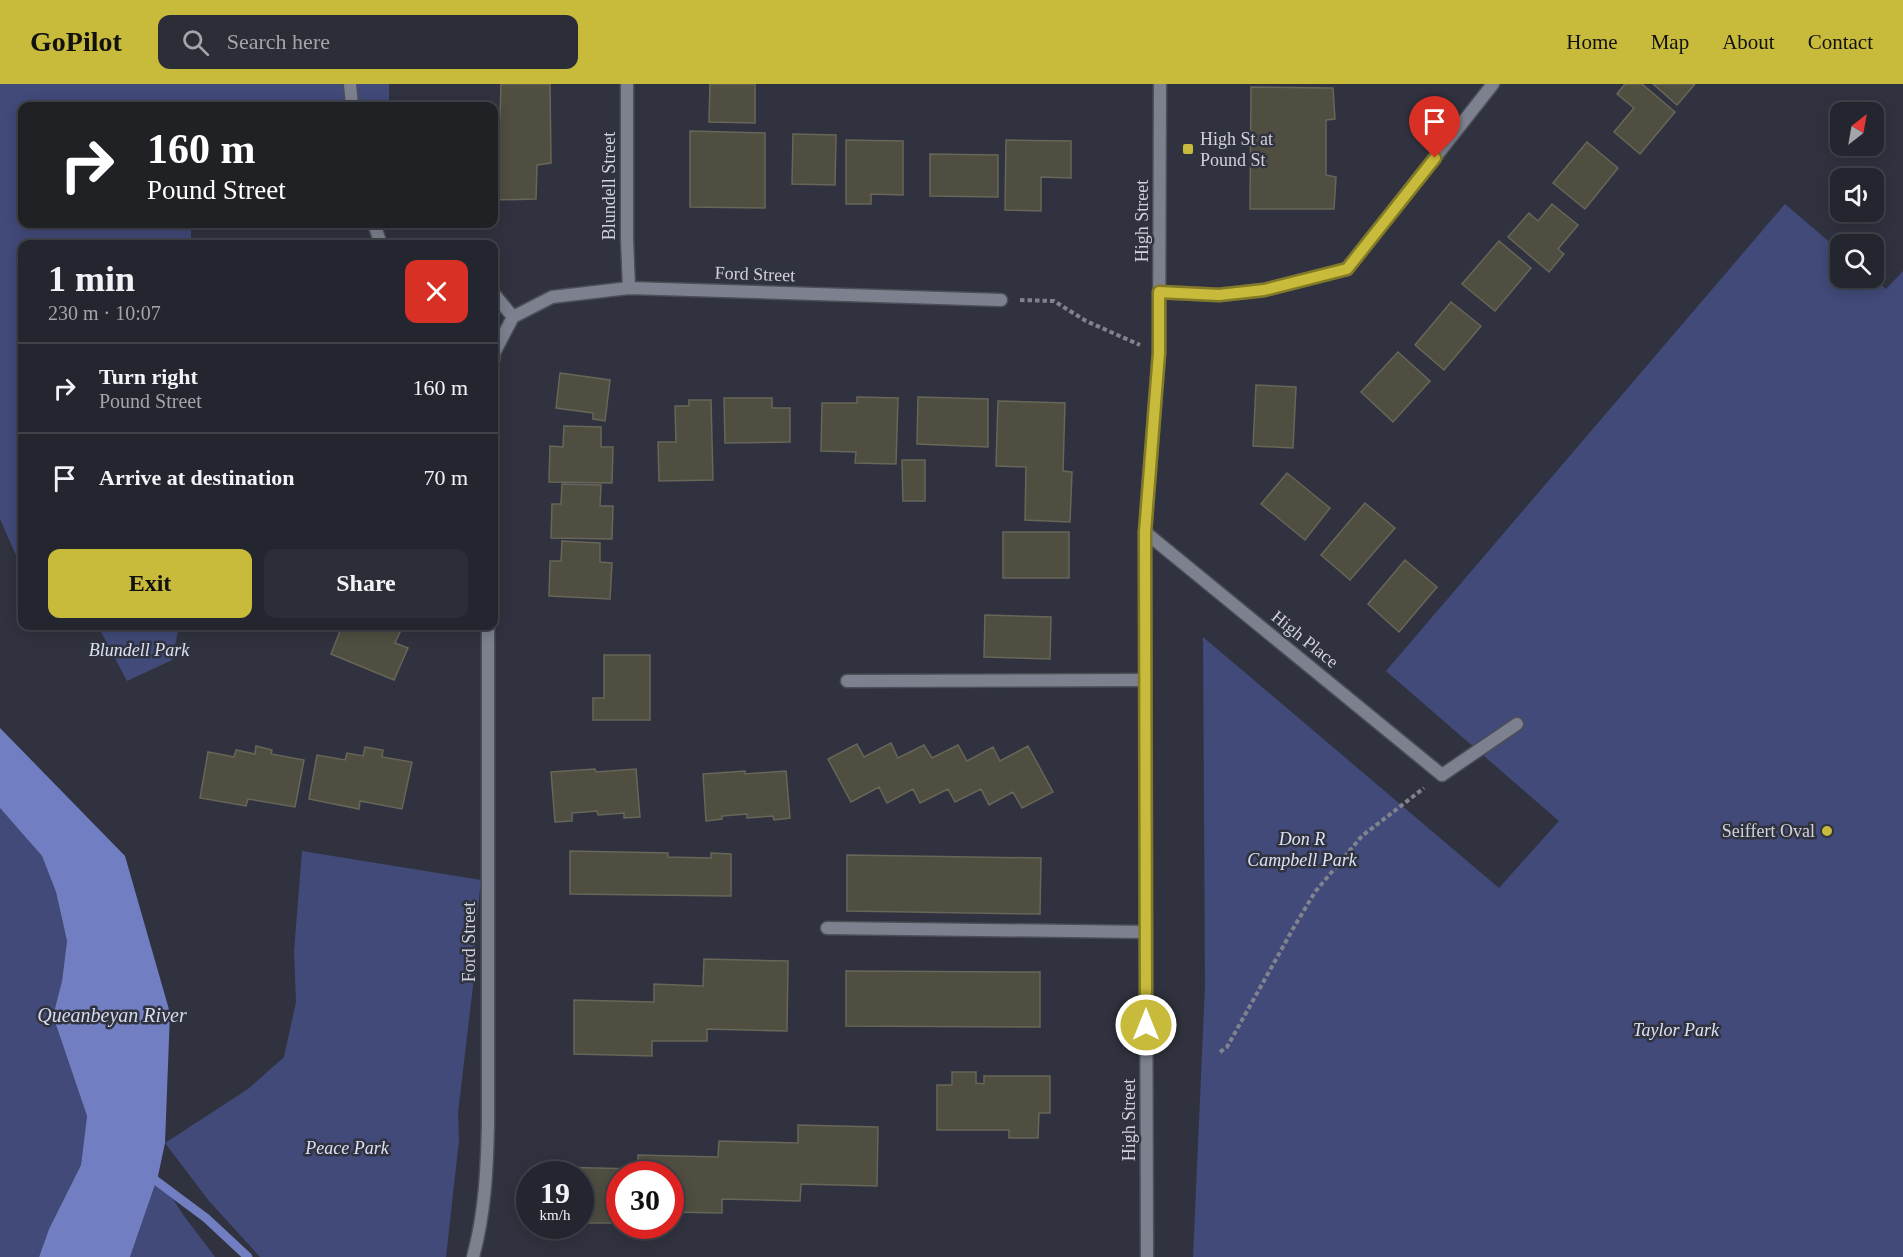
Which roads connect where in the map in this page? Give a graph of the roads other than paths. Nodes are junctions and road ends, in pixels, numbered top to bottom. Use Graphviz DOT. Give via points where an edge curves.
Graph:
graph roads {
  1 [pos="350,84"];
  2 [pos="627,84"];
  3 [pos="1160,84"];
  4 [pos="1493,84"];
  5 [pos="352,102"];
  6 [pos="629,288"];
  7 [pos="1159,292"];
  8 [pos="498,299"];
  9 [pos="1001,300"];
  10 [pos="513,317"];
  11 [pos="498,345"];
  12 [pos="1145,532"];
  13 [pos="488,630"];
  14 [pos="1145,680"];
  15 [pos="847,681"];
  16 [pos="1517,724"];
  17 [pos="827,928"];
  18 [pos="1146,932"];
  19 [pos="473,1257"];
  20 [pos="1147,1257"];
  1 -- 5 [label="street"];
  2 -- 6 [label="street, Blundell Street"];
  3 -- 7 [label="street, High Street"];
  4 -- 7 [label="street" via="1347,269 1264,290 1219,295"];
  6 -- 9 [label="street, Ford Street"];
  6 -- 10 [label="street, Ford Street" via="552,297"];
  7 -- 12 [label="street, High Street" via="1159,353"];
  8 -- 10 [label="street"];
  10 -- 11 [label="street"];
  12 -- 14 [label="street, High Street"];
  12 -- 16 [label="street, High Place" via="1442,775"];
  13 -- 19 [label="street, Ford Street" via="488,1124 482,1217"];
  14 -- 15 [label="street"];
  14 -- 18 [label="street, High Street"];
  17 -- 18 [label="street"];
  18 -- 20 [label="street, High Street"];
}
